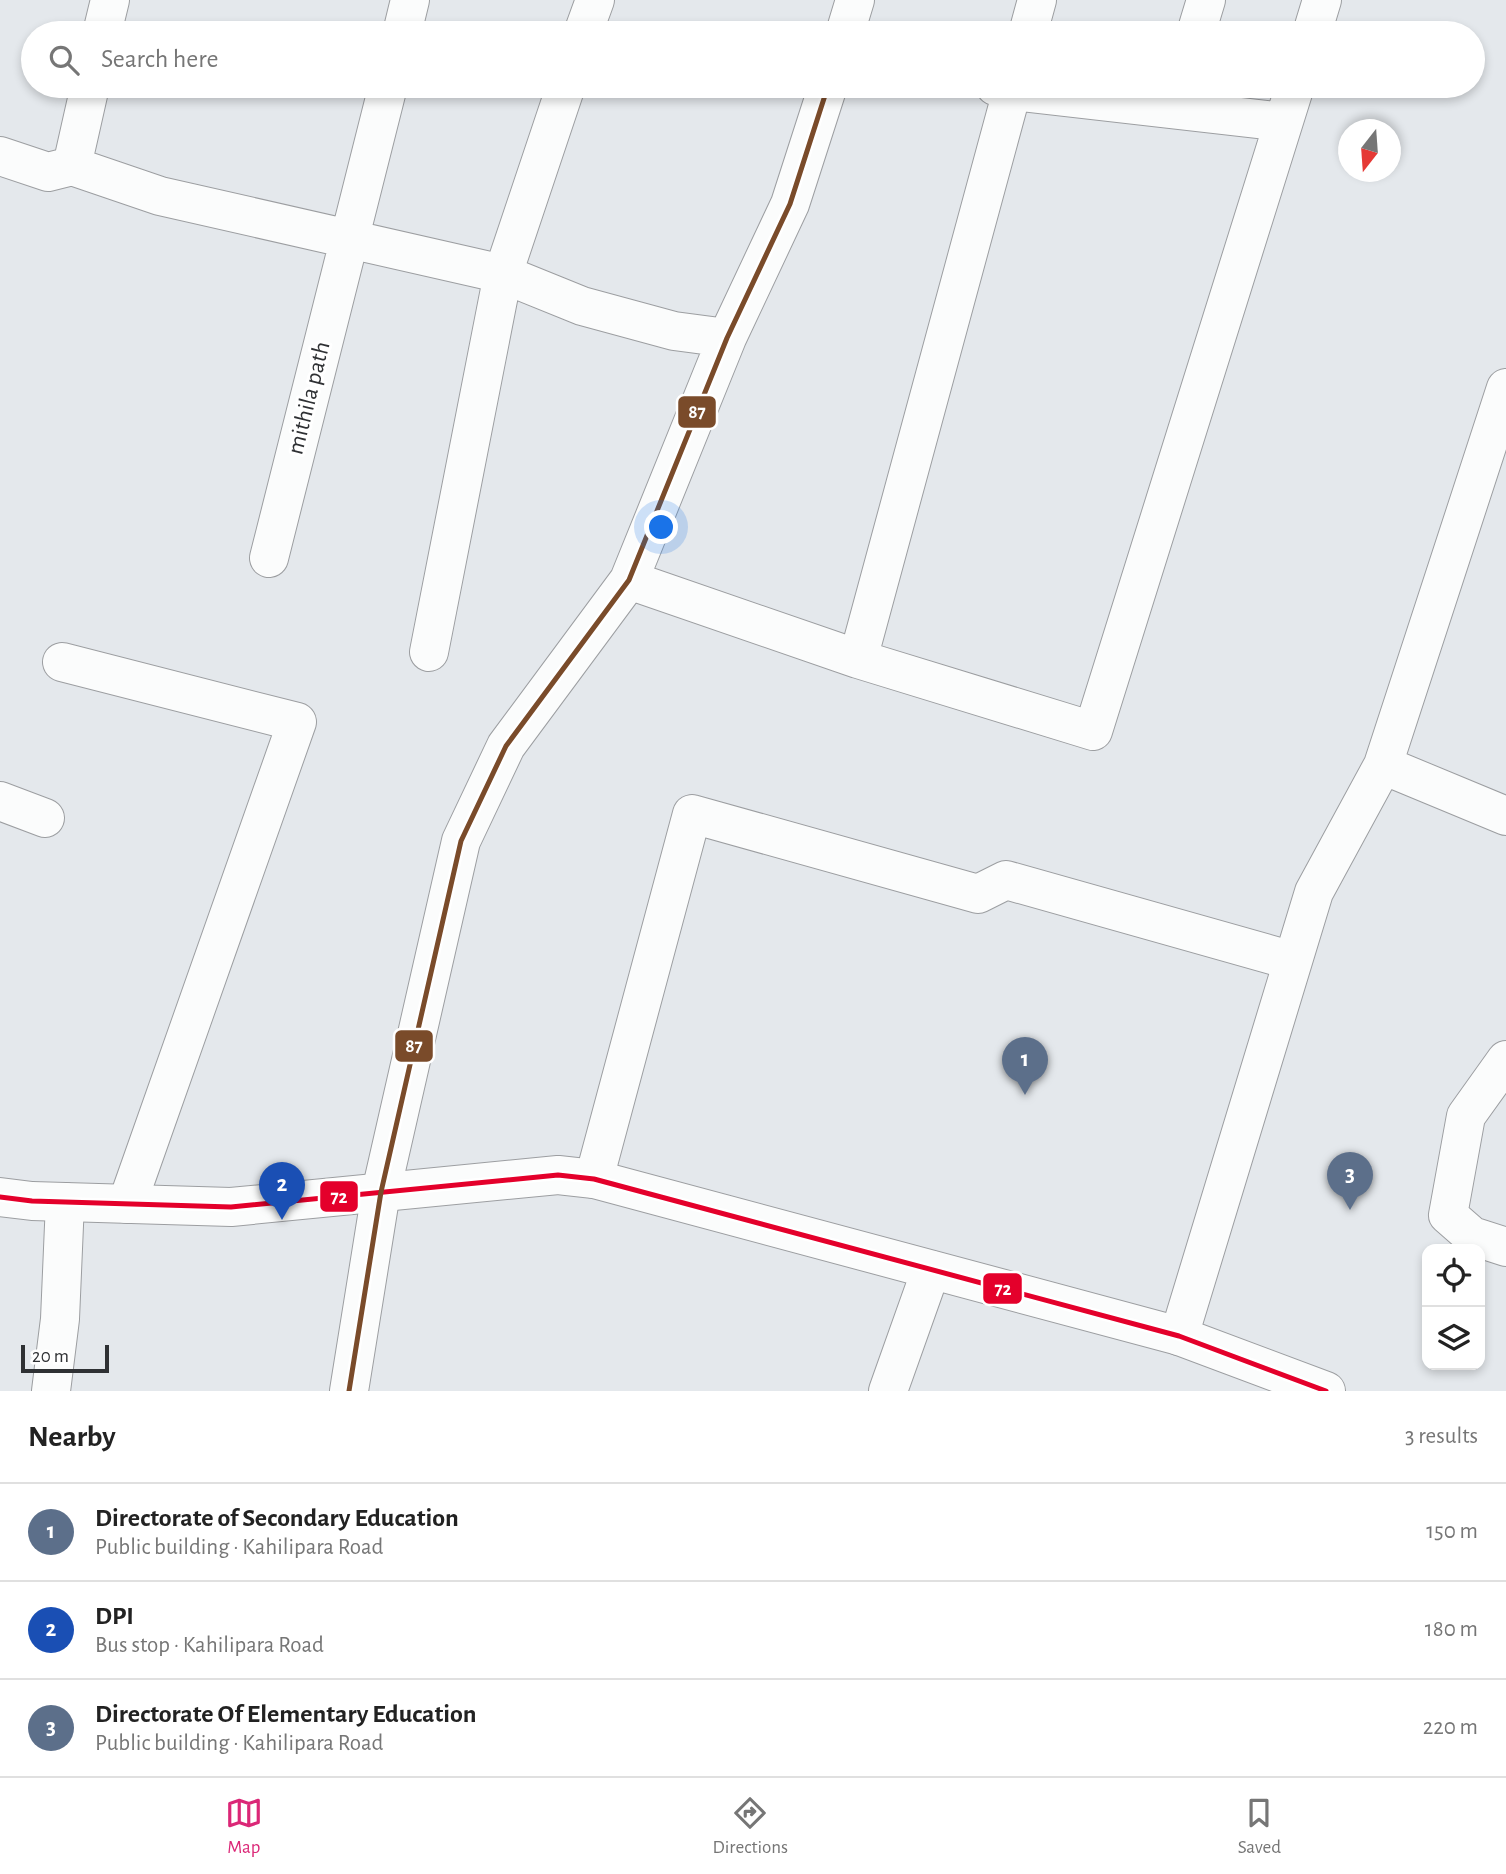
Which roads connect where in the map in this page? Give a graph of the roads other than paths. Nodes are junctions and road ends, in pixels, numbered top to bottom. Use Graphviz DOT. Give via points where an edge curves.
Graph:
graph roads {
  1 [pos="110,0"];
  2 [pos="410,0"];
  3 [pos="594,0"];
  4 [pos="855,0"];
  5 [pos="1037,0"];
  6 [pos="1206,0"];
  7 [pos="1322,0"];
  8 [pos="105,21"];
  9 [pos="405,21"];
  10 [pos="587,21"];
  11 [pos="849,21"];
  12 [pos="1031,21"];
  13 [pos="1200,21"];
  14 [pos="1315,21"];
  15 [pos="87,98"];
  16 [pos="385,98"];
  17 [pos="562,98"];
  18 [pos="824,98"];
  19 [pos="1004,98"];
  20 [pos="1181,98"];
  21 [pos="1291,98"];
  22 [pos="1283,122"];
  23 [pos="0,156"];
  24 [pos="72,166"];
  25 [pos="350,239"];
  26 [pos="503,274"];
  27 [pos="727,338"];
  28 [pos="1506,388"];
  29 [pos="269,558"];
  30 [pos="629,580"];
  31 [pos="429,652"];
  32 [pos="858,659"];
  33 [pos="62,663"];
  34 [pos="1383,765"];
  35 [pos="0,801"];
  36 [pos="1506,816"];
  37 [pos="46,818"];
  38 [pos="1293,961"];
  39 [pos="1506,1060"];
  40 [pos="594,1180"];
  41 [pos="381,1192"];
  42 [pos="0,1197"];
  43 [pos="65,1202"];
  44 [pos="127,1204"];
  45 [pos="1506,1247"];
  46 [pos="931,1270"];
  47 [pos="1179,1336"];
  48 [pos="51,1391"];
  49 [pos="349,1391"];
  50 [pos="888,1391"];
  51 [pos="1326,1391"];
  1 -- 8 [label="street"];
  2 -- 9 [label="street"];
  3 -- 10 [label="street"];
  4 -- 11 [label="street"];
  5 -- 12 [label="street"];
  6 -- 13 [label="street"];
  7 -- 14 [label="street"];
  15 -- 24 [label="street"];
  16 -- 25 [label="street, mithila path"];
  17 -- 26 [label="street"];
  18 -- 27 [label="street" via="790,204"];
  19 -- 32 [label="street"];
  20 -- 22 [label="street"];
  21 -- 22 [label="street"];
  22 -- 32 [label="street" via="1093,731"];
  23 -- 24 [label="street" via="48,172"];
  24 -- 25 [label="street" via="160,196"];
  25 -- 26 [label="street"];
  25 -- 29 [label="street, mithila path"];
  26 -- 27 [label="street" via="582,306 674,331"];
  26 -- 31 [label="street"];
  27 -- 30 [label="street"];
  28 -- 34 [label="street"];
  30 -- 32 [label="street"];
  30 -- 41 [label="street" via="506,746 461,841"];
  33 -- 44 [label="street" via="297,722"];
  34 -- 36 [label="street"];
  34 -- 38 [label="street" via="1314,892"];
  35 -- 37 [label="street"];
  38 -- 40 [label="street" via="1006,880 978,894 692,814"];
  38 -- 47 [label="street"];
  39 -- 45 [label="street" via="1466,1116 1448,1215 1472,1236"];
  40 -- 41 [label="street" via="558,1175"];
  40 -- 46 [label="street"];
  41 -- 44 [label="street" via="231,1207"];
  41 -- 49 [label="street"];
  42 -- 43 [label="street"];
  43 -- 44 [label="street"];
  43 -- 48 [label="street" via="60,1319"];
  46 -- 47 [label="street"];
  46 -- 50 [label="street"];
  47 -- 51 [label="street"];
}
